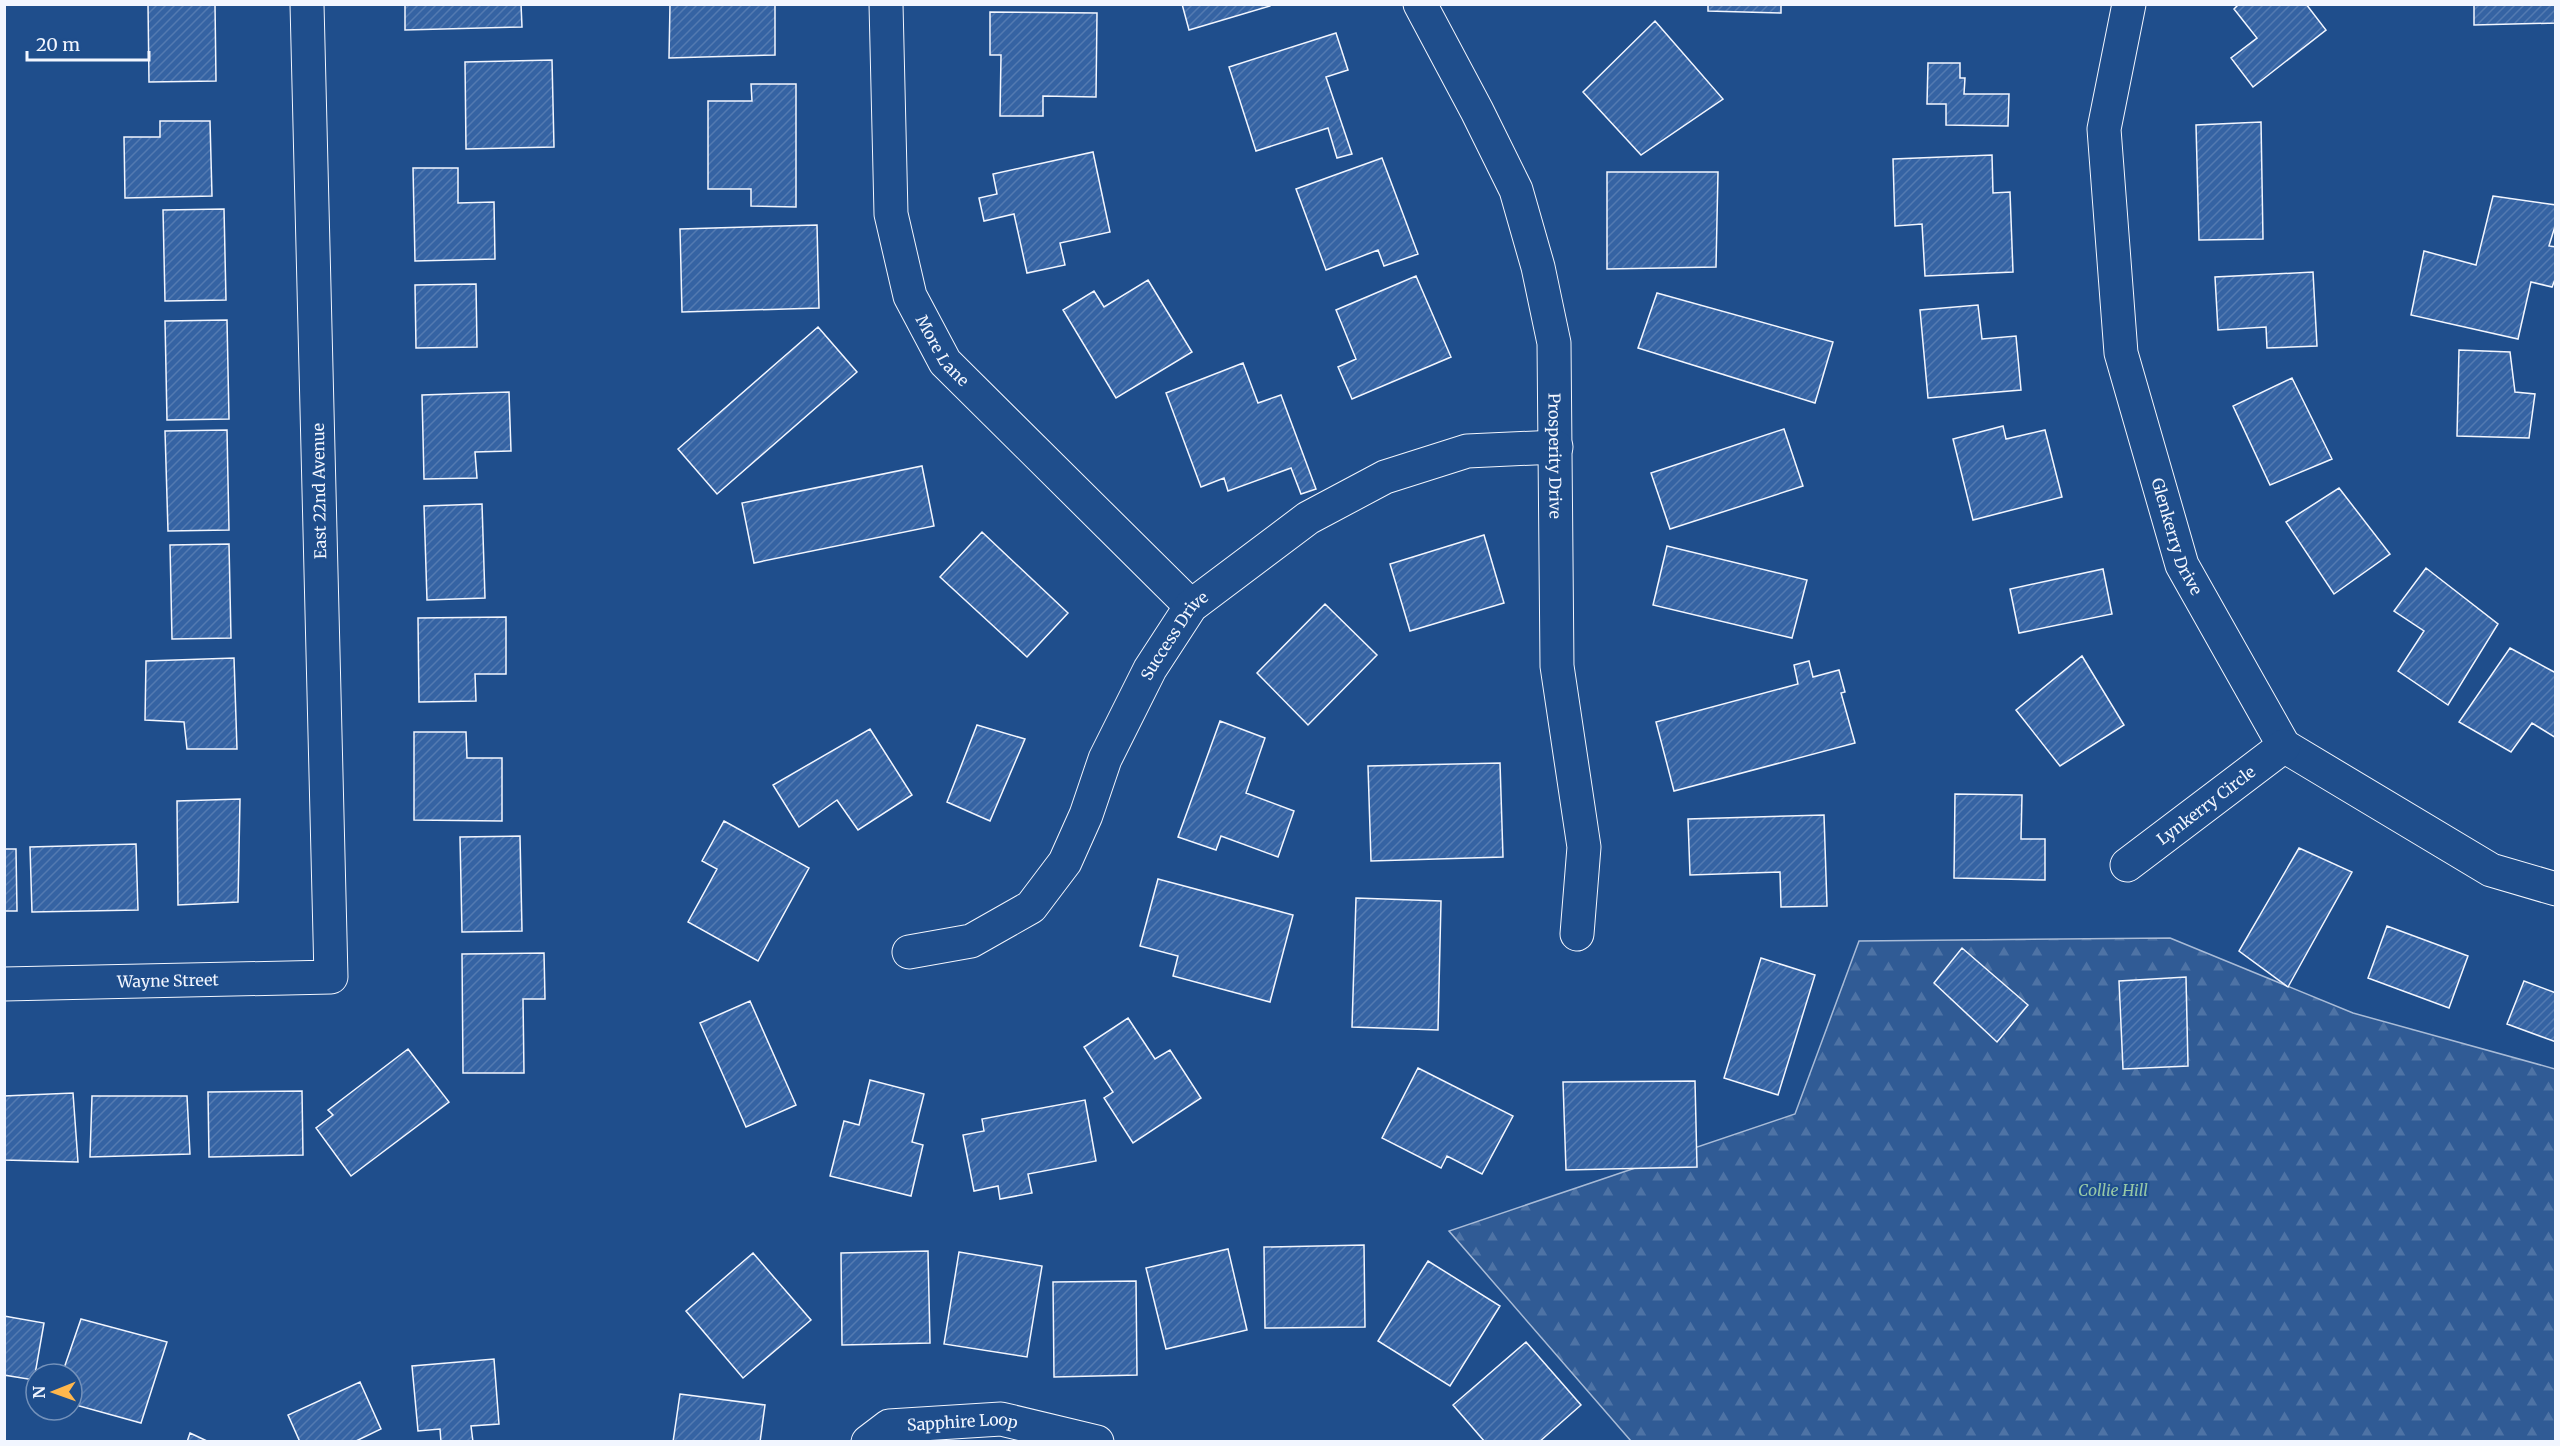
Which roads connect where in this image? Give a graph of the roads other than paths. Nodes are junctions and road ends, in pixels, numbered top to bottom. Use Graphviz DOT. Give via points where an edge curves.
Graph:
graph roads {
  1 [pos="307,4"];
  2 [pos="886,4"];
  3 [pos="1420,4"];
  4 [pos="2129,4"];
  5 [pos="1556,447"];
  6 [pos="1191,606"];
  7 [pos="2284,746"];
  8 [pos="2127,865"];
  9 [pos="2556,889"];
  10 [pos="1577,934"];
  11 [pos="909,952"];
  12 [pos="332,976"];
  13 [pos="4,984"];
  14 [pos="868,1442"];
  15 [pos="1097,1442"];
  1 -- 12 [label="street, East 22nd Avenue"];
  2 -- 6 [label="street, More Lane" via="891,214 910,296 945,362"];
  3 -- 5 [label="street, Prosperity Drive" via="1515,190 1538,267 1554,344"];
  4 -- 7 [label="street, Glenkerry Drive" via="2104,129 2121,353 2181,565"];
  5 -- 6 [label="street, Success Drive" via="1467,451 1385,477 1308,519"];
  5 -- 10 [label="street, Prosperity Drive" via="1557,666 1584,847"];
  6 -- 11 [label="street, Success Drive" via="1150,669 1105,759 1065,862 1030,907 971,941"];
  7 -- 8 [label="street, Lynkerry Circle"];
  7 -- 9 [label="street, Glenkerry Drive" via="2491,870"];
  12 -- 13 [label="street, Wayne Street"];
  14 -- 15 [label="street, Sapphire Loop" via="889,1426 1001,1419"];
}
